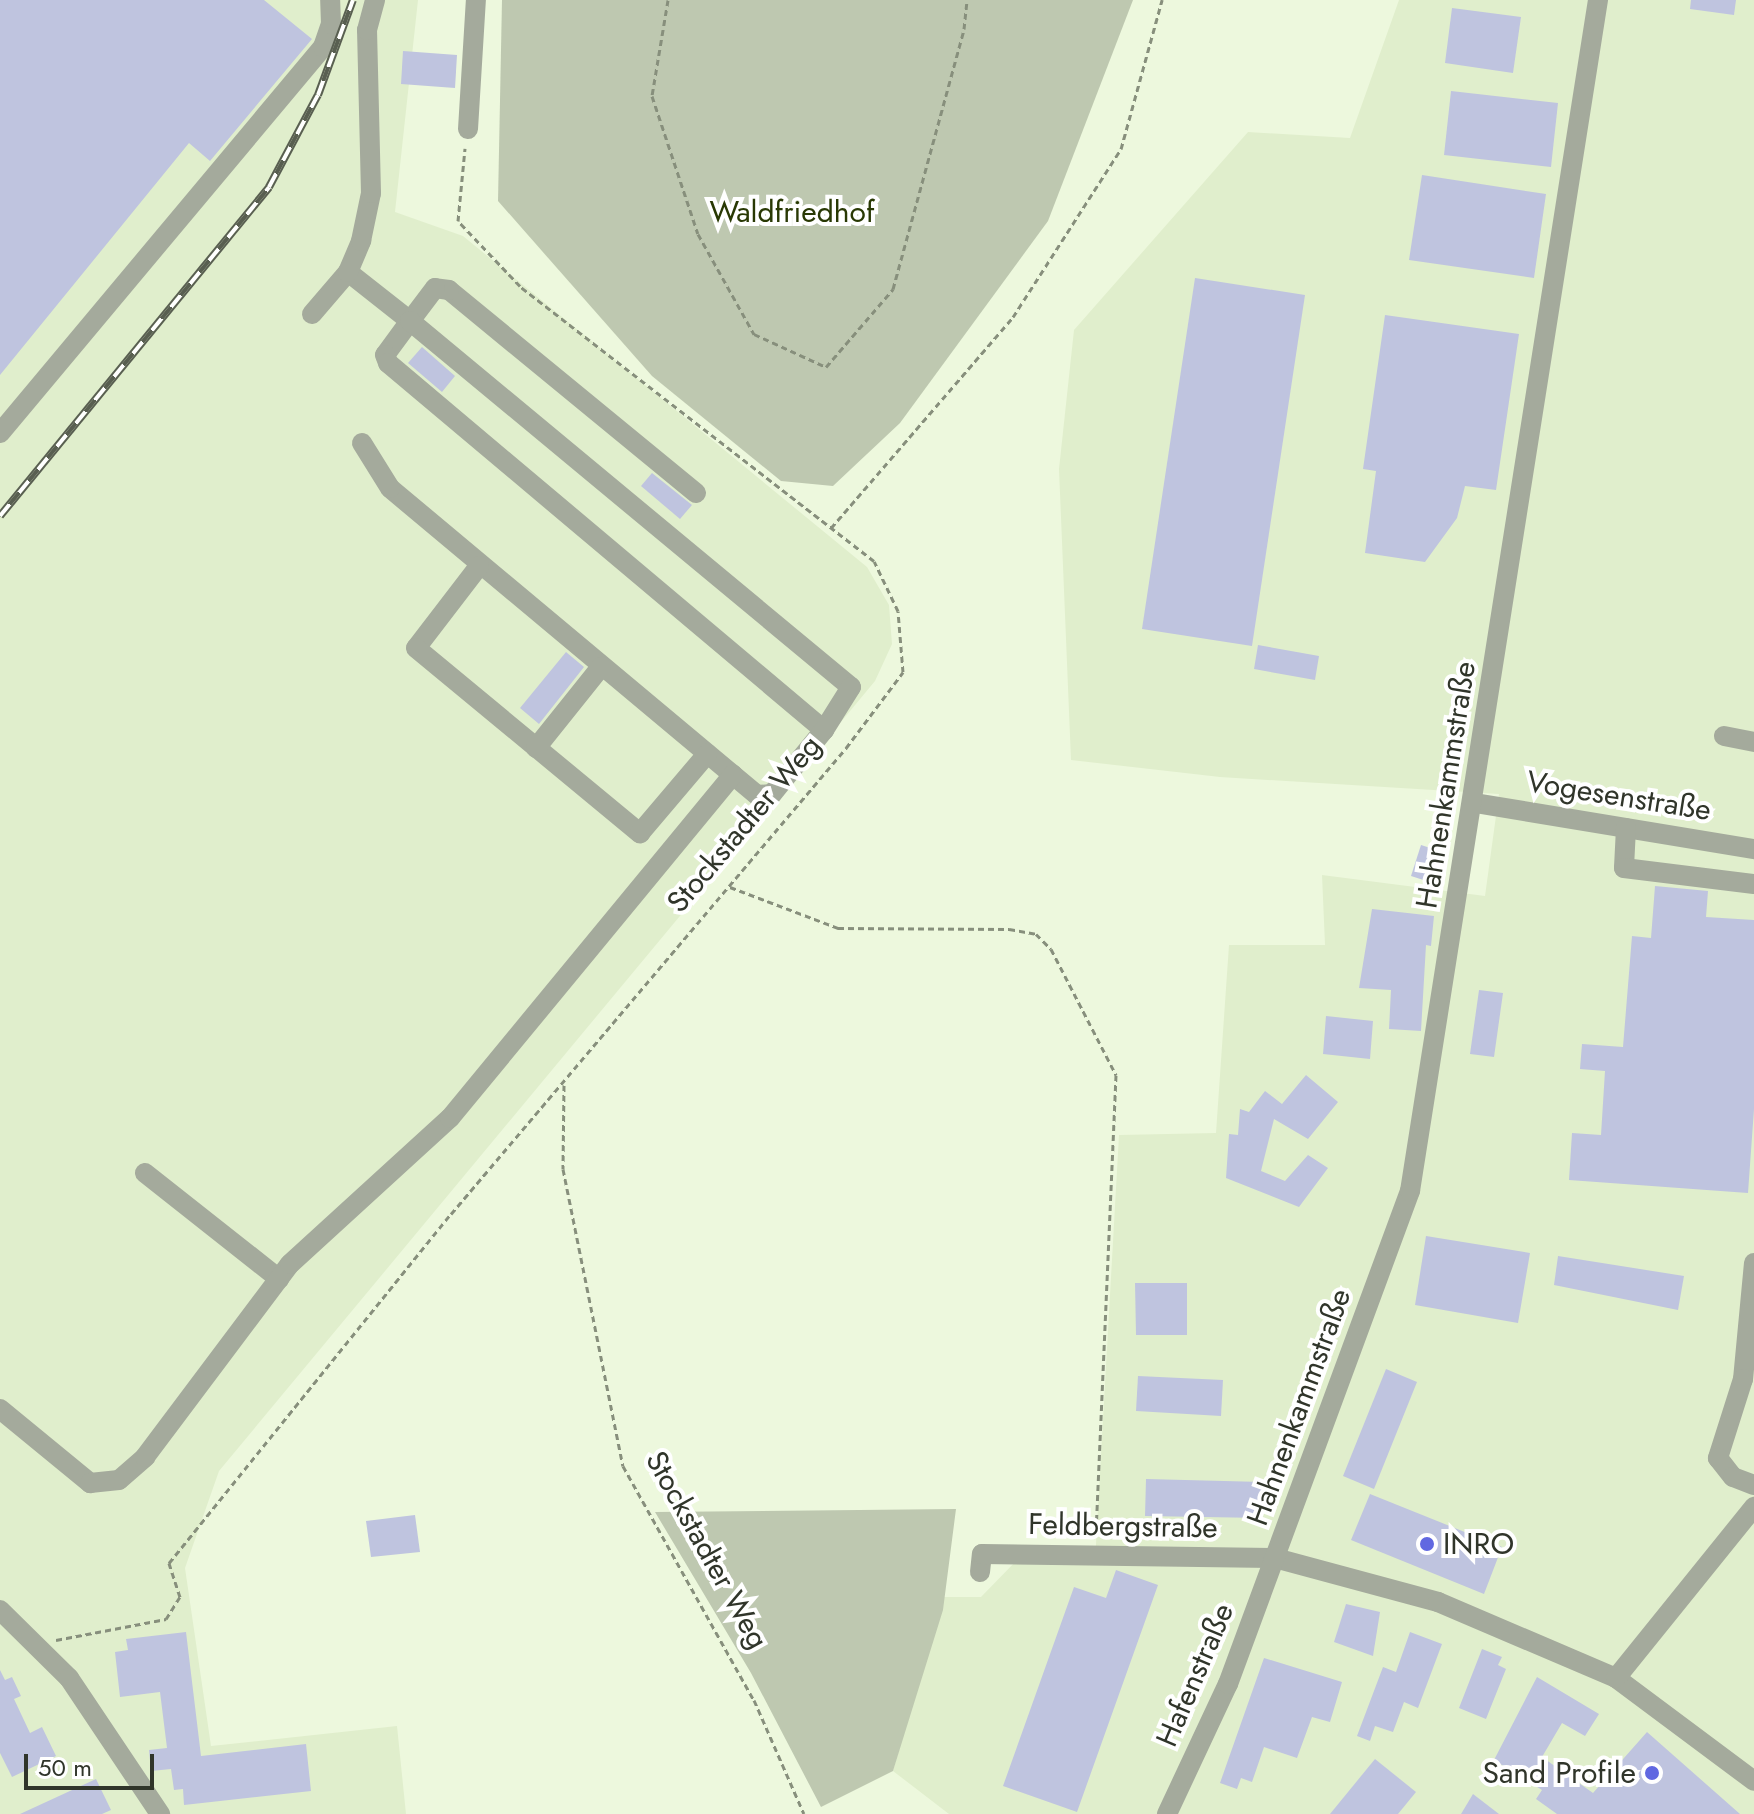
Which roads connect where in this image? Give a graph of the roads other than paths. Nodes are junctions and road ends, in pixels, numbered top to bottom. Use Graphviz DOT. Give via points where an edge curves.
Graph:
graph roads {
  1 [pos="330,0"];
  2 [pos="375,0"];
  3 [pos="476,0"];
  4 [pos="1598,0"];
  5 [pos="468,129"];
  6 [pos="348,272"];
  7 [pos="312,314"];
  8 [pos="410,321"];
  9 [pos="0,433"];
  10 [pos="362,443"];
  11 [pos="696,493"];
  12 [pos="479,566"];
  13 [pos="601,667"];
  14 [pos="824,730"];
  15 [pos="1724,736"];
  16 [pos="1754,742"];
  17 [pos="536,748"];
  18 [pos="707,754"];
  19 [pos="733,775"];
  20 [pos="1475,803"];
  21 [pos="1626,828"];
  22 [pos="1754,849"];
  23 [pos="1754,884"];
  24 [pos="145,1173"];
  25 [pos="1754,1263"];
  26 [pos="279,1279"];
  27 [pos="0,1409"];
  28 [pos="1754,1485"];
  29 [pos="1754,1507"];
  30 [pos="1275,1558"];
  31 [pos="980,1572"];
  32 [pos="5,1623"];
  33 [pos="1616,1678"];
  34 [pos="1754,1781"];
  35 [pos="160,1814"];
  36 [pos="1167,1814"];
  1 -- 9 [label="street" via="331,24 323,47"];
  2 -- 6 [label="street" via="367,30 371,193"];
  3 -- 5 [label="street"];
  4 -- 20 [label="street, Hahnenkammstraße"];
  6 -- 7 [label="street"];
  6 -- 8 [label="street"];
  8 -- 11 [label="street" via="435,288 449,290"];
  8 -- 14 [label="street" via="385,355 388,363"];
  8 -- 14 [label="street" via="851,687"];
  10 -- 12 [label="street" via="390,488"];
  12 -- 13 [label="street"];
  12 -- 17 [label="street" via="416,648"];
  13 -- 17 [label="street"];
  13 -- 18 [label="street"];
  14 -- 19 [label="street" via="772,794 757,795"];
  15 -- 16 [label="street"];
  17 -- 18 [label="street" via="640,833"];
  18 -- 19 [label="street"];
  19 -- 26 [label="street" via="450,1118"];
  20 -- 21 [label="street, Vogesenstraße"];
  20 -- 30 [label="street, Hahnenkammstraße" via="1410,1191"];
  21 -- 22 [label="street, Vogesenstraße"];
  21 -- 23 [label="street" via="1624,868"];
  24 -- 26 [label="street"];
  25 -- 28 [label="street" via="1743,1379 1718,1458 1733,1477"];
  26 -- 27 [label="street" via="145,1457 119,1480 90,1483"];
  29 -- 33 [label="street"];
  30 -- 31 [label="street, Feldbergstraße" via="982,1554"];
  30 -- 33 [label="street, Feldbergstraße" via="1438,1602"];
  30 -- 36 [label="street, Hafenstraße" via="1228,1684"];
  32 -- 35 [label="street" via="69,1678 114,1737"];
  33 -- 34 [label="street, Feldbergstraße"];
}
